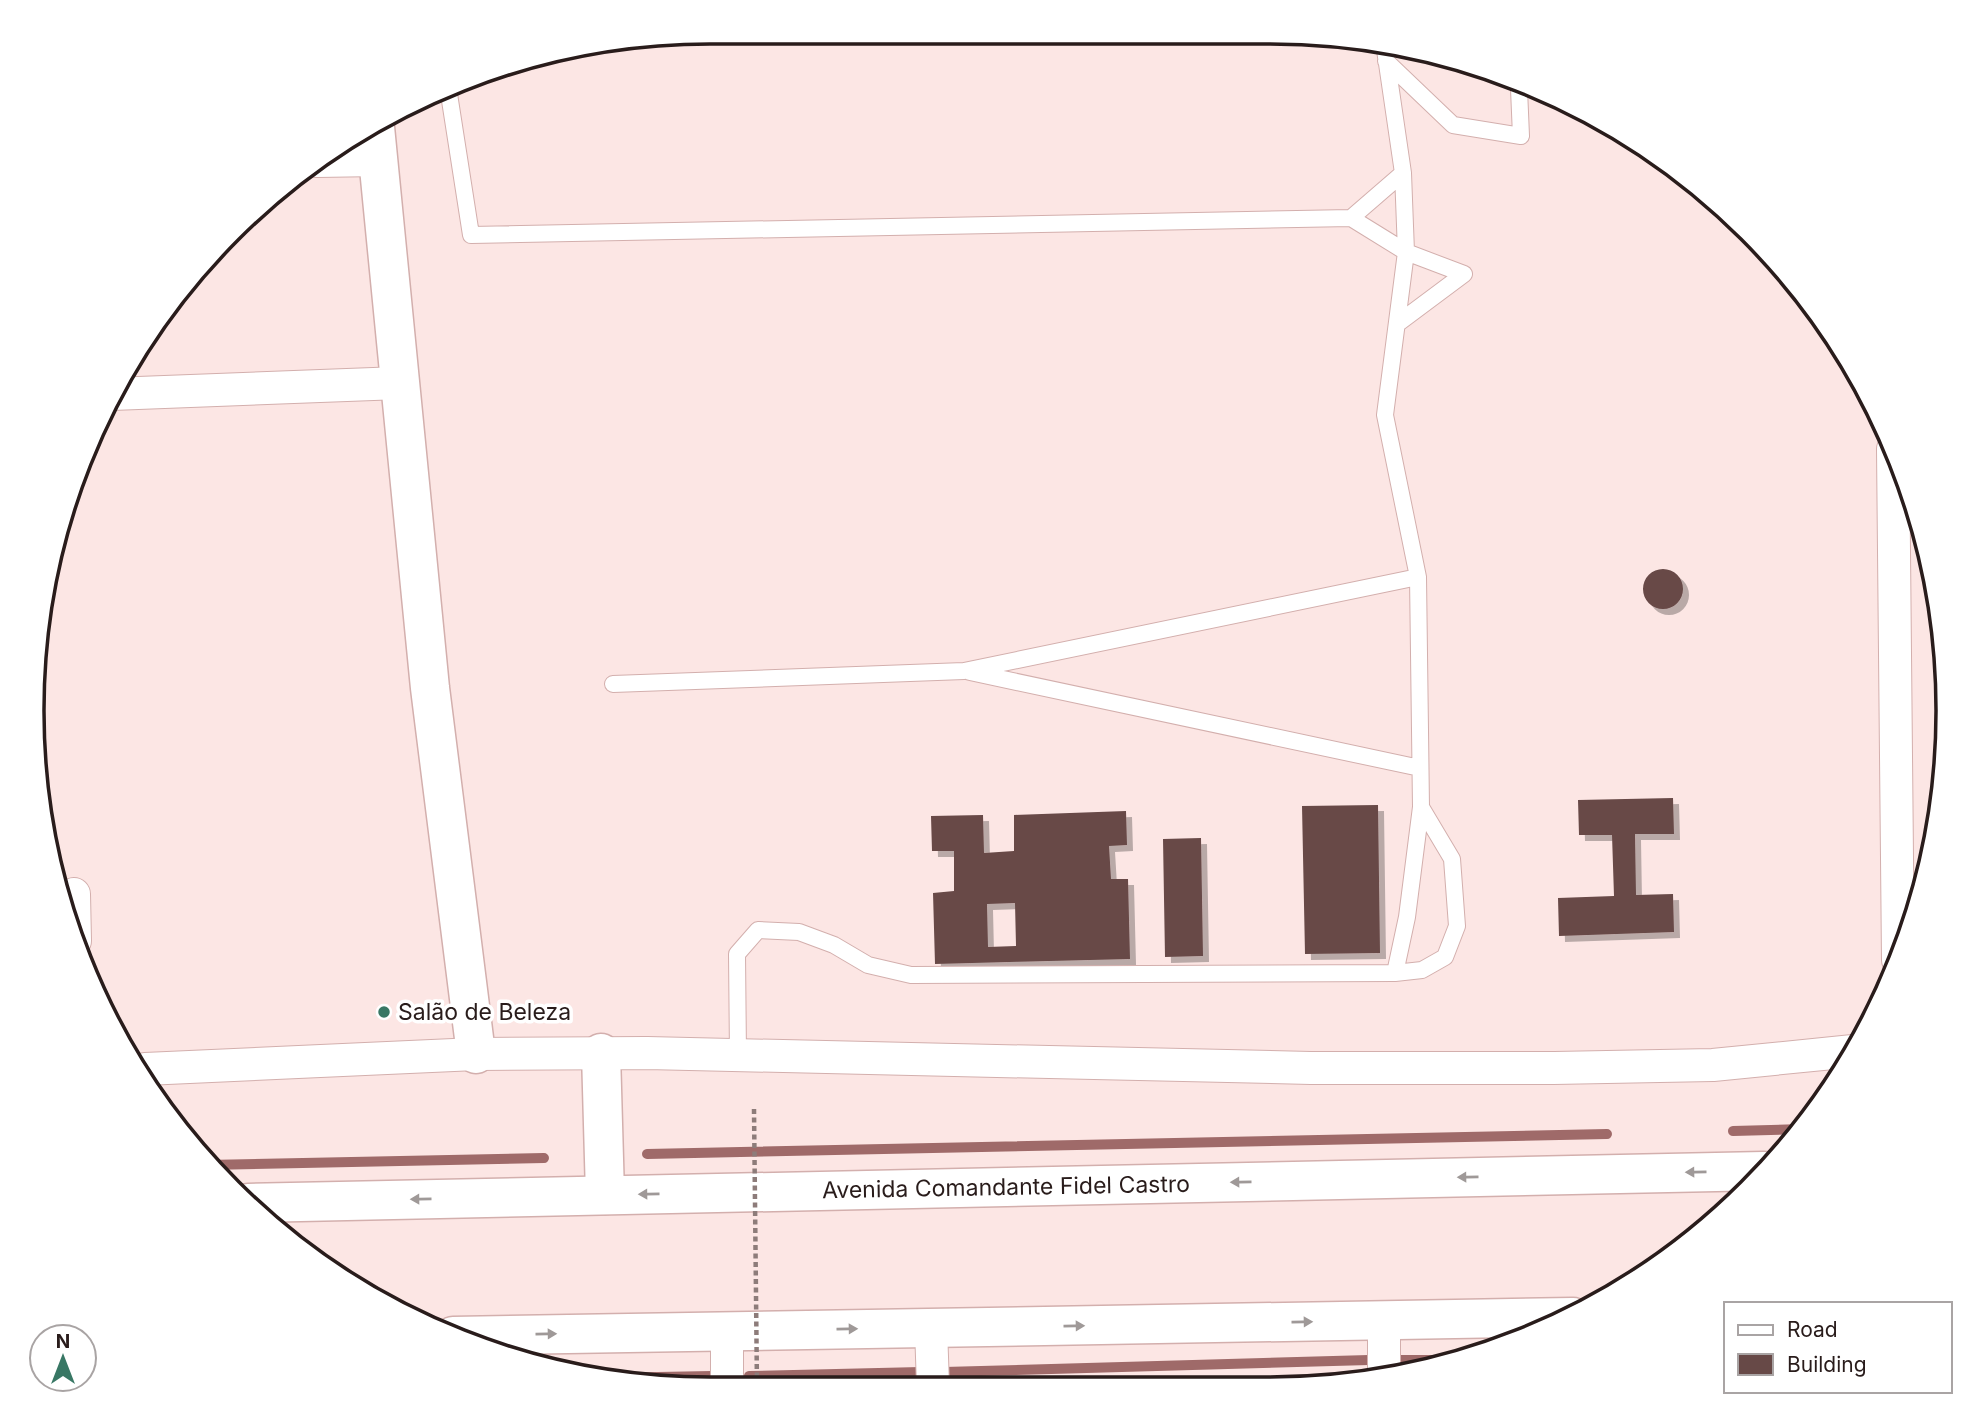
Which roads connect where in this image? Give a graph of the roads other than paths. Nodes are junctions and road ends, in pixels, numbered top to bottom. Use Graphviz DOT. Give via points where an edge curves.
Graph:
graph roads {
  1 [pos="1385,54"];
  2 [pos="1386,61"];
  3 [pos="1519,93"];
  4 [pos="450,98"];
  5 [pos="377,144"];
  6 [pos="346,152"];
  7 [pos="1403,173"];
  8 [pos="1351,218"];
  9 [pos="1406,252"];
  10 [pos="1397,324"];
  11 [pos="400,383"];
  12 [pos="125,394"];
  13 [pos="1894,478"];
  14 [pos="1418,577"];
  15 [pos="964,671"];
  16 [pos="613,684"];
  17 [pos="1420,768"];
  18 [pos="1421,807"];
  19 [pos="74,894"];
  20 [pos="1907,906"];
  21 [pos="74,910"];
  22 [pos="1395,973"];
  23 [pos="1842,1052"];
  24 [pos="601,1053"];
  25 [pos="476,1054"];
  26 [pos="738,1055"];
  27 [pos="148,1069"];
  28 [pos="1751,1171"];
  29 [pos="605,1195"];
  30 [pos="261,1203"];
  31 [pos="1543,1318"];
  32 [pos="1384,1321"];
  33 [pos="931,1328"];
  34 [pos="727,1331"];
  35 [pos="479,1336"];
  36 [pos="1384,1367"];
  37 [pos="727,1377"];
  38 [pos="933,1377"];
  1 -- 2 [label="lane"];
  2 -- 3 [label="lane" via="1452,125 1521,136"];
  2 -- 7 [label="lane"];
  4 -- 8 [label="lane" via="471,235"];
  5 -- 6 [label="street"];
  5 -- 11 [label="main road"];
  7 -- 8 [label="lane"];
  7 -- 9 [label="lane"];
  8 -- 9 [label="lane"];
  9 -- 10 [label="lane"];
  9 -- 10 [label="lane" via="1464,274"];
  10 -- 14 [label="lane" via="1385,415"];
  11 -- 12 [label="street"];
  11 -- 25 [label="main road" via="430,688"];
  13 -- 20 [label="street"];
  14 -- 15 [label="lane"];
  14 -- 17 [label="lane"];
  15 -- 16 [label="lane"];
  15 -- 17 [label="lane"];
  17 -- 18 [label="lane"];
  18 -- 22 [label="lane"];
  18 -- 22 [label="lane" via="1452,859 1457,926 1446,957 1422,970"];
  19 -- 21 [label="street"];
  22 -- 26 [label="lane" via="911,975 868,965 800,932 758,930 737,954"];
  23 -- 26 [label="street" via="1713,1065 1554,1068 1311,1068"];
  24 -- 25 [label="street"];
  24 -- 26 [label="street"];
  24 -- 29 [label="main road"];
  25 -- 27 [label="street"];
  28 -- 29 [label="main road, Avenida Comandante Fidel Castro, one-way"];
  29 -- 30 [label="main road, Avenida Comandante Fidel Castro, one-way"];
  31 -- 32 [label="main road"];
  33 -- 32 [label="main road, one-way"];
  32 -- 36 [label="street"];
  34 -- 33 [label="main road, one-way"];
  33 -- 38 [label="street"];
  35 -- 34 [label="main road, one-way"];
  34 -- 37 [label="street"];
}
